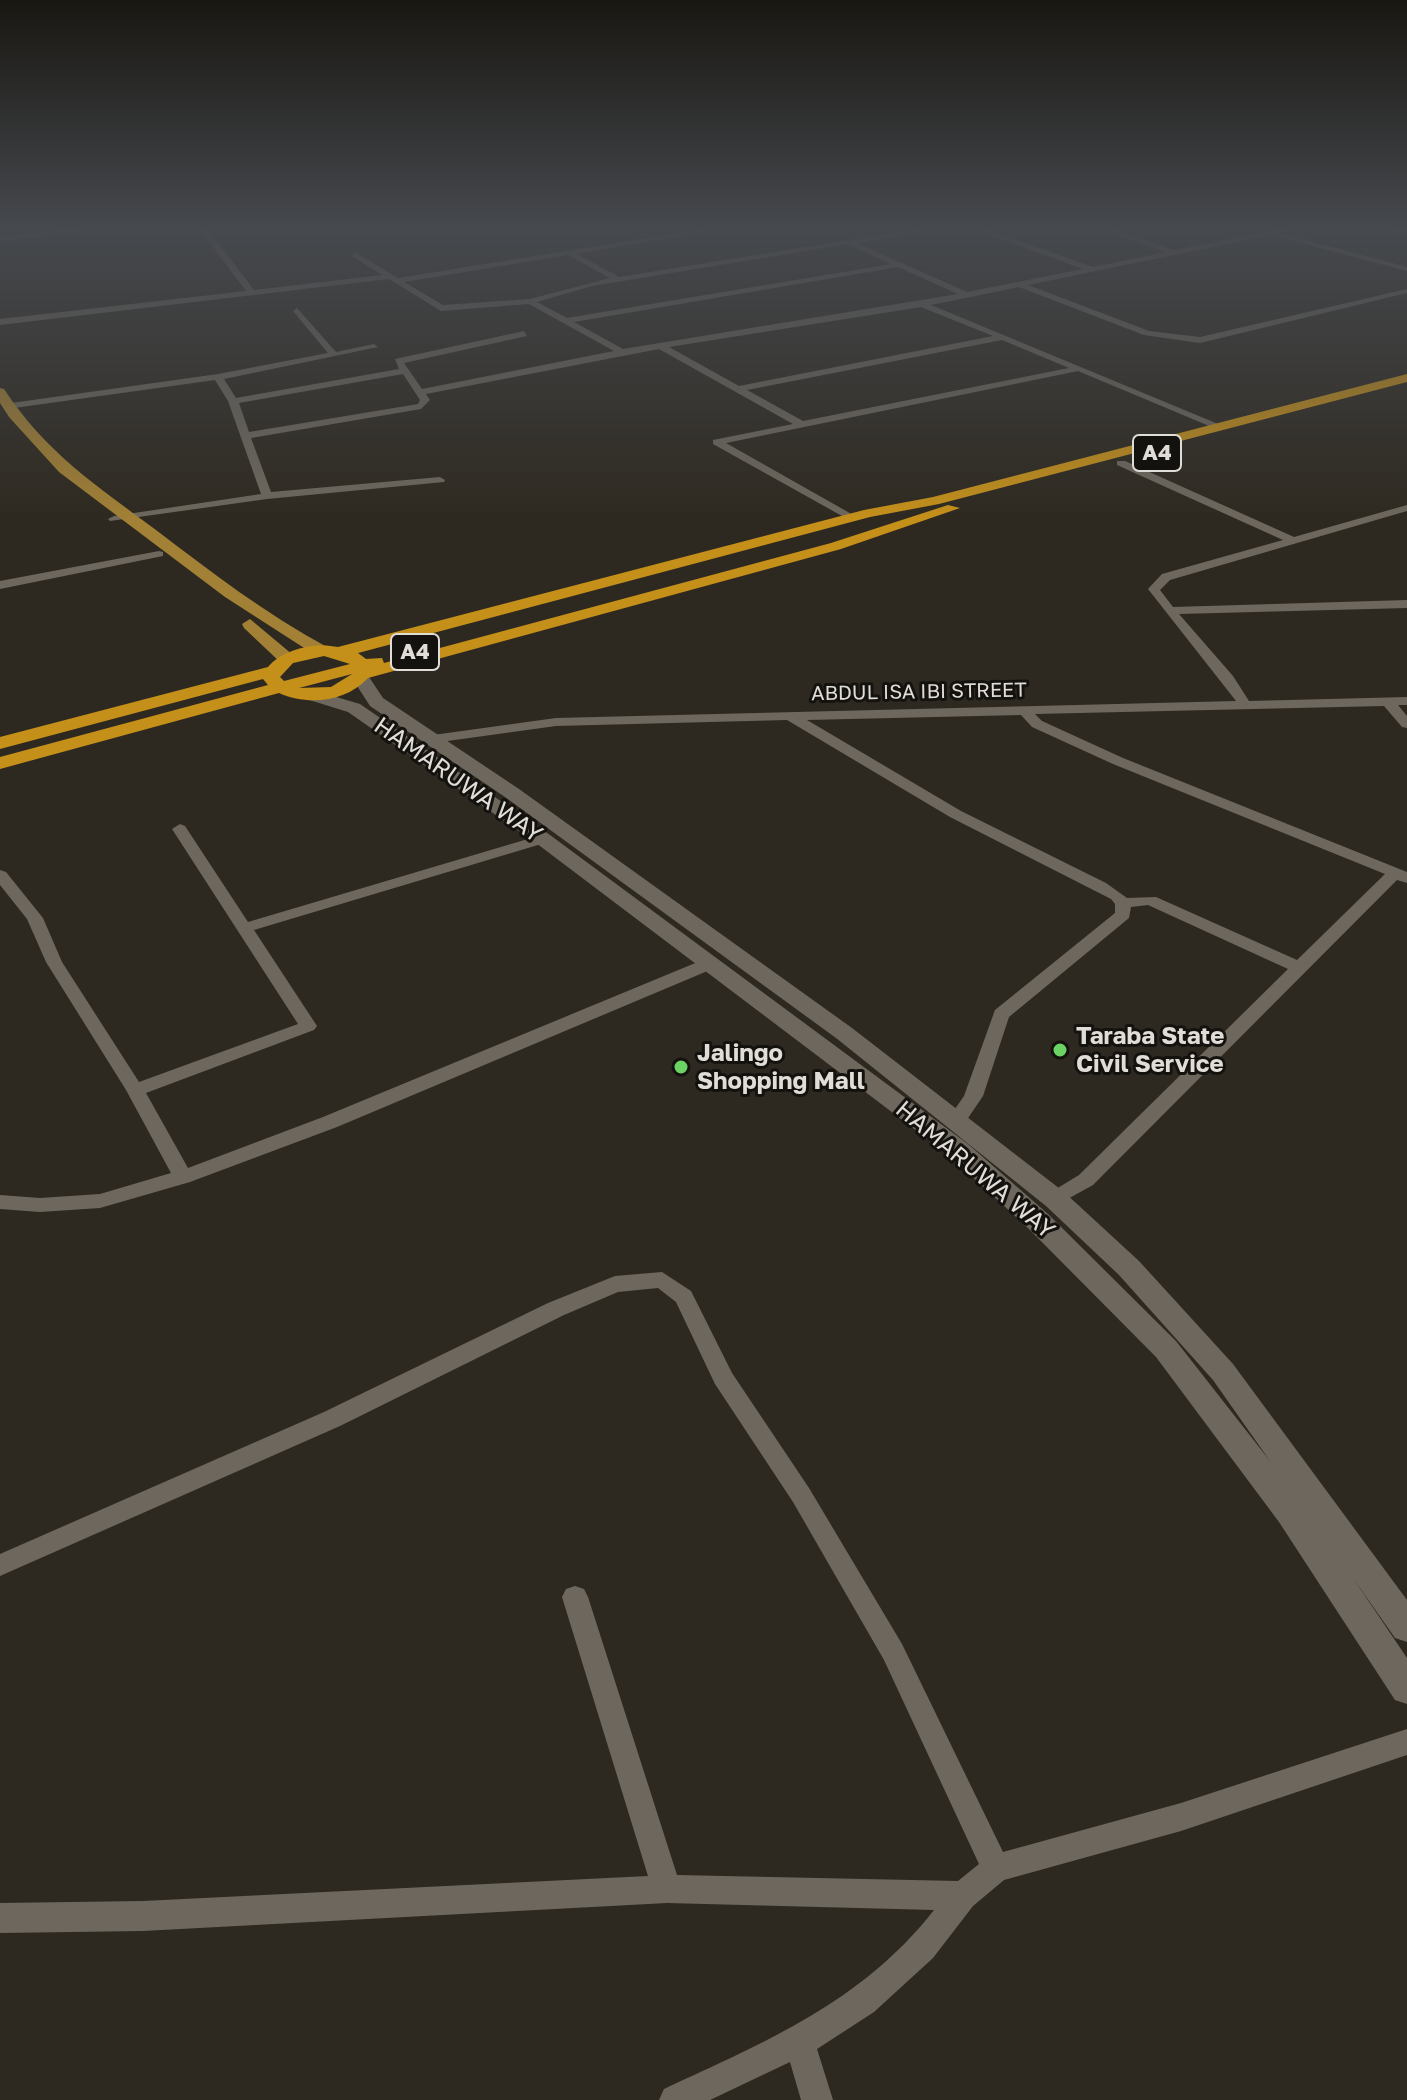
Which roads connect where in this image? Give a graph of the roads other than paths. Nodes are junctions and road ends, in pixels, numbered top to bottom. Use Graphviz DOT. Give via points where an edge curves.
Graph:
graph roads {
  1 [pos="309,325"];
  2 [pos="571,325"];
  3 [pos="791,325"];
  4 [pos="970,325"];
  5 [pos="1126,325"];
  6 [pos="1263,325"];
  7 [pos="524,334"];
  8 [pos="999,338"];
  9 [pos="660,346"];
  10 [pos="374,347"];
  11 [pos="622,352"];
  12 [pos="334,355"];
  13 [pos="1076,369"];
  14 [pos="405,371"];
  15 [pos="218,377"];
  16 [pos="1407,378"];
  17 [pos="1407,386"];
  18 [pos="739,389"];
  19 [pos="421,392"];
  20 [pos="4,399"];
  21 [pos="233,401"];
  22 [pos="0,422"];
  23 [pos="804,426"];
  24 [pos="1218,426"];
  25 [pos="246,436"];
  26 [pos="1121,463"];
  27 [pos="440,480"];
  28 [pos="267,496"];
  29 [pos="934,501"];
  30 [pos="951,508"];
  31 [pos="1407,508"];
  32 [pos="121,517"];
  33 [pos="851,518"];
  34 [pos="825,536"];
  35 [pos="1292,540"];
  36 [pos="159,554"];
  37 [pos="0,585"];
  38 [pos="1407,604"];
  39 [pos="1169,611"];
  40 [pos="321,651"];
  41 [pos="341,652"];
  42 [pos="287,659"];
  43 [pos="272,671"];
  44 [pos="362,676"];
  45 [pos="301,694"];
  46 [pos="1387,701"];
  47 [pos="1407,701"];
  48 [pos="1245,705"];
  49 [pos="1023,709"];
  50 [pos="785,714"];
  51 [pos="1407,724"];
  52 [pos="433,739"];
  53 [pos="0,743"];
  54 [pos="0,753"];
  55 [pos="0,763"];
  56 [pos="0,772"];
  57 [pos="180,829"];
  58 [pos="543,839"];
  59 [pos="0,875"];
  60 [pos="1401,875"];
  61 [pos="1123,903"];
  62 [pos="244,928"];
  63 [pos="711,963"];
  64 [pos="1298,967"];
  65 [pos="135,1090"];
  66 [pos="957,1119"];
  67 [pos="183,1177"];
  68 [pos="1055,1199"];
  69 [pos="0,1202"];
  70 [pos="0,1565"];
  71 [pos="575,1597"];
  72 [pos="1407,1627"];
  73 [pos="1407,1688"];
  74 [pos="1407,1742"];
  75 [pos="996,1868"];
  76 [pos="667,1889"];
  77 [pos="963,1896"];
  78 [pos="0,1918"];
  79 [pos="800,2042"];
  80 [pos="675,2100"];
  81 [pos="817,2100"];
  1 -- 12 [label="street"];
  2 -- 11 [label="street"];
  3 -- 9 [label="street"];
  4 -- 8 [label="street"];
  5 -- 6 [label="street" via="1200,340"];
  7 -- 14 [label="street" via="403,358 398,361"];
  8 -- 13 [label="street"];
  8 -- 18 [label="street"];
  9 -- 11 [label="street"];
  9 -- 18 [label="street"];
  10 -- 12 [label="street"];
  11 -- 19 [label="street"];
  12 -- 15 [label="street"];
  13 -- 23 [label="street"];
  13 -- 24 [label="street"];
  14 -- 19 [label="street"];
  14 -- 21 [label="street"];
  15 -- 20 [label="street"];
  15 -- 21 [label="street"];
  16 -- 24 [label="highway, A4"];
  17 -- 26 [label="highway, A4"];
  18 -- 23 [label="street"];
  19 -- 25 [label="street" via="421,406"];
  20 -- 32 [label="main road" via="49,459"];
  21 -- 25 [label="street"];
  22 -- 32 [label="main road" via="25,454"];
  23 -- 33 [label="street" via="717,442"];
  24 -- 29 [label="highway, A4"];
  25 -- 28 [label="street"];
  26 -- 30 [label="highway, A4"];
  26 -- 35 [label="street"];
  27 -- 28 [label="street"];
  28 -- 32 [label="street"];
  29 -- 33 [label="highway, A4"];
  29 -- 34 [label="highway, A4"];
  30 -- 34 [label="highway, A4"];
  30 -- 44 [label="highway, A4" via="908,525"];
  31 -- 35 [label="street"];
  32 -- 36 [label="main road"];
  32 -- 40 [label="main road"];
  33 -- 41 [label="highway, A4"];
  34 -- 54 [label="highway, A4"];
  34 -- 55 [label="highway, A4"];
  35 -- 39 [label="street" via="1166,577 1154,589"];
  36 -- 37 [label="street"];
  36 -- 42 [label="main road" via="271,640"];
  38 -- 39 [label="street"];
  39 -- 48 [label="street"];
  40 -- 41 [label="highway, A4"];
  40 -- 42 [label="highway, A4"];
  41 -- 44 [label="highway, A4" via="360,660"];
  42 -- 43 [label="highway, A4"];
  43 -- 45 [label="highway" via="274,684"];
  43 -- 53 [label="highway, A4"];
  44 -- 45 [label="highway, A4" via="330,692"];
  44 -- 52 [label="main road" via="376,702"];
  45 -- 56 [label="highway, A4"];
  45 -- 58 [label="main road, HAMARUWA WAY" via="354,708"];
  46 -- 47 [label="street, ABDUL ISA IBI STREET"];
  46 -- 48 [label="street, ABDUL ISA IBI STREET"];
  46 -- 51 [label="street"];
  48 -- 49 [label="street, ABDUL ISA IBI STREET"];
  49 -- 50 [label="street, ABDUL ISA IBI STREET"];
  49 -- 60 [label="street" via="1037,724 1118,761"];
  50 -- 52 [label="street, ABDUL ISA IBI STREET" via="556,722"];
  50 -- 61 [label="street"];
  52 -- 66 [label="main road"];
  57 -- 62 [label="street"];
  58 -- 62 [label="street"];
  58 -- 63 [label="main road, HAMARUWA WAY"];
  59 -- 65 [label="street" via="35,918 54,962"];
  60 -- 64 [label="street"];
  61 -- 64 [label="street" via="1150,900"];
  61 -- 66 [label="street" via="1123,915 1001,1014 974,1103"];
  62 -- 65 [label="street" via="308,1026"];
  63 -- 67 [label="street" via="330,1122"];
  63 -- 73 [label="main road, HAMARUWA WAY" via="959,1150 1128,1309 1251,1457"];
  64 -- 68 [label="street" via="1086,1180"];
  65 -- 67 [label="street"];
  66 -- 68 [label="main road"];
  67 -- 69 [label="street" via="100,1201"];
  68 -- 72 [label="main road" via="1129,1268 1223,1372"];
  70 -- 75 [label="street" via="332,1419 568,1304 615,1284 662,1280 684,1297 723,1378 801,1495 893,1652"];
  71 -- 76 [label="street"];
  74 -- 75 [label="street" via="1181,1817"];
  75 -- 77 [label="street"];
  76 -- 77 [label="street"];
  76 -- 78 [label="street" via="143,1916"];
  77 -- 79 [label="street" via="923,1948 863,2001"];
  79 -- 80 [label="street"];
  79 -- 81 [label="street"];
}
